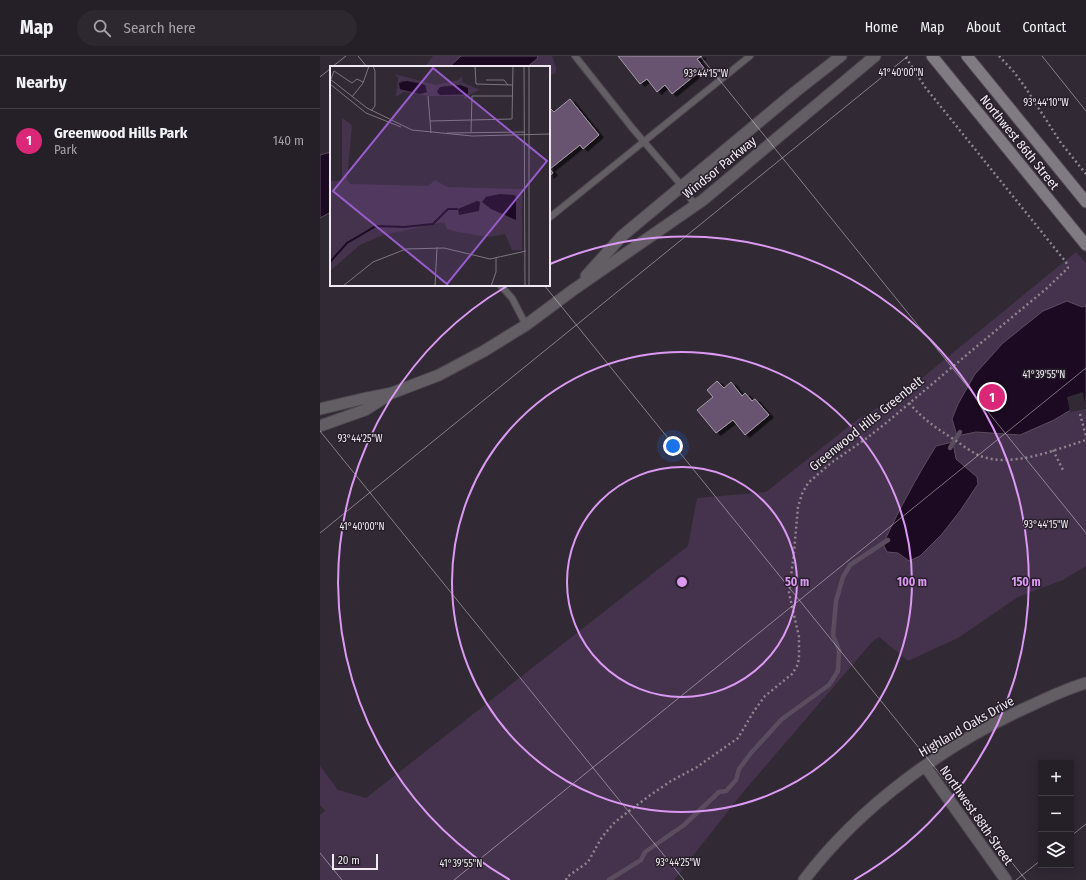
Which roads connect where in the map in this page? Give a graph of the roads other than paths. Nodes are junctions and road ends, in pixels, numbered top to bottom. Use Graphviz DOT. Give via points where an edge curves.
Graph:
graph roads {
  1 [pos="575,56"];
  2 [pos="750,56"];
  3 [pos="842,56"];
  4 [pos="875,56"];
  5 [pos="932,56"];
  6 [pos="967,56"];
  7 [pos="644,141"];
  8 [pos="682,186"];
  9 [pos="1086,202"];
  10 [pos="695,205"];
  11 [pos="550,217"];
  12 [pos="1086,245"];
  13 [pos="501,286"];
  14 [pos="574,290"];
  15 [pos="526,325"];
  16 [pos="392,393"];
  17 [pos="320,409"];
  18 [pos="320,426"];
  19 [pos="1086,683"];
  20 [pos="925,766"];
  21 [pos="804,880"];
  22 [pos="1006,880"];
  1 -- 7 [label="lane"];
  2 -- 7 [label="lane"];
  3 -- 8 [label="street, Windsor Parkway"];
  4 -- 10 [label="street, Windsor Parkway"];
  5 -- 12 [label="main road, Northwest 86th Street"];
  6 -- 9 [label="main road, Northwest 86th Street"];
  7 -- 8 [label="lane"];
  7 -- 11 [label="lane"];
  8 -- 10 [label="lane"];
  8 -- 14 [label="street, Windsor Parkway" via="622,236"];
  10 -- 14 [label="street, Windsor Parkway"];
  13 -- 15 [label="lane" via="512,298"];
  14 -- 15 [label="street, Windsor Parkway"];
  15 -- 16 [label="street, Windsor Parkway" via="439,375"];
  16 -- 17 [label="street, Windsor Parkway"];
  16 -- 18 [label="street, Windsor Parkway" via="365,410"];
  19 -- 20 [label="street, Highland Oaks Drive" via="1006,716"];
  20 -- 21 [label="street, Highland Oaks Drive" via="872,808 837,841"];
  20 -- 22 [label="street, Northwest 88th Street"];
}
